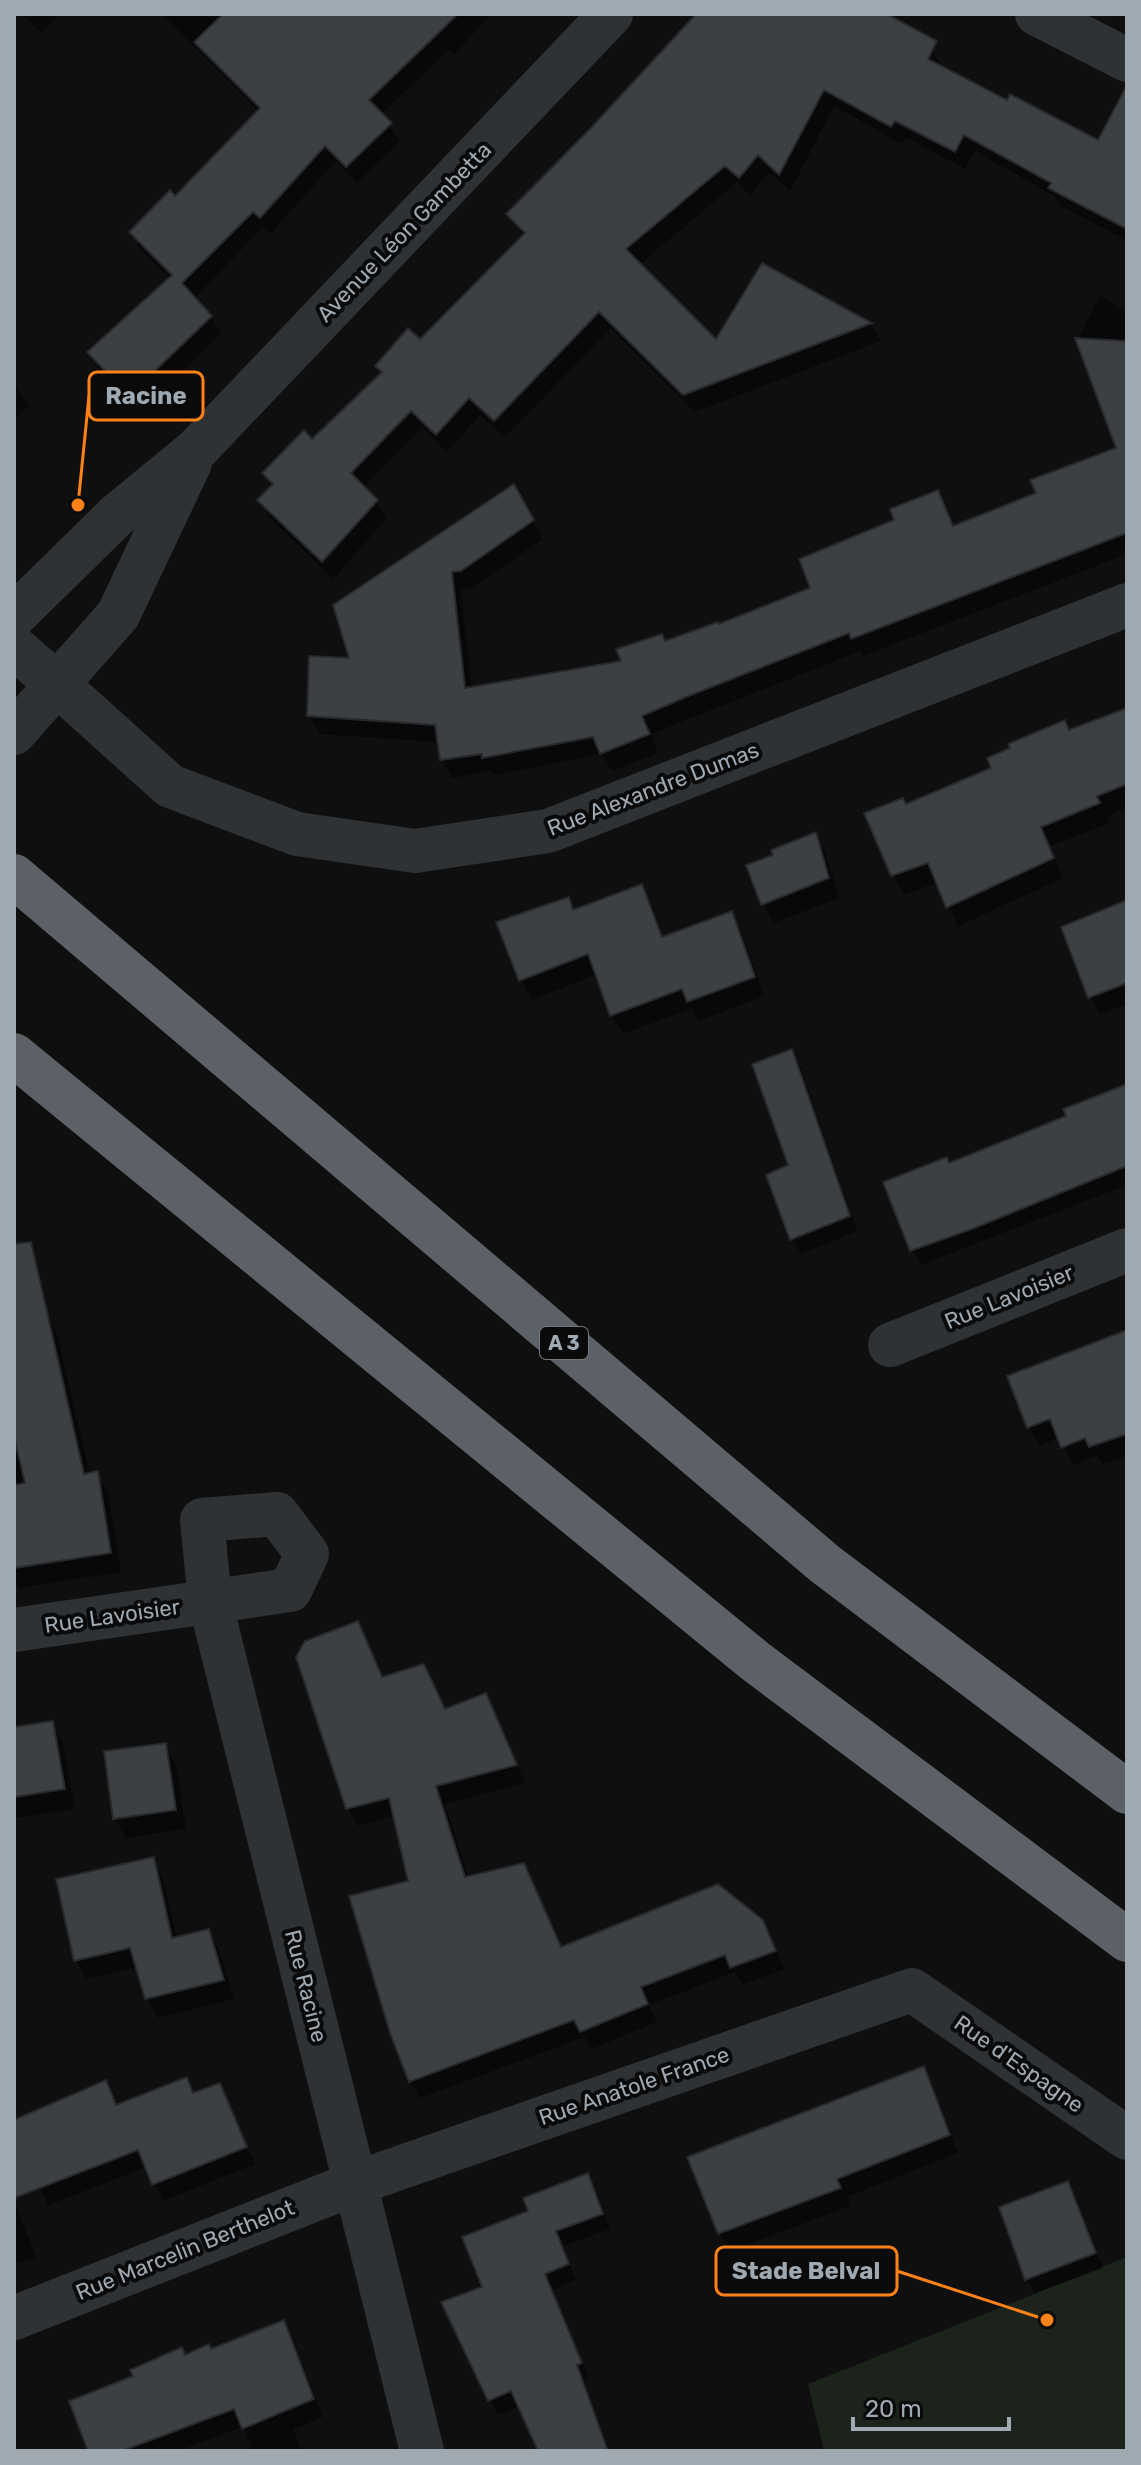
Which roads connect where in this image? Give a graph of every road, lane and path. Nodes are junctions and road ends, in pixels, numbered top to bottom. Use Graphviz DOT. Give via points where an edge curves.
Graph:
graph roads {
  1 [pos="611,14"];
  2 [pos="1037,14"];
  3 [pos="1127,60"];
  4 [pos="196,450"];
  5 [pos="1127,605"];
  6 [pos="14,616"];
  7 [pos="14,647"];
  8 [pos="58,685"];
  9 [pos="14,733"];
  10 [pos="14,876"];
  11 [pos="14,1055"];
  12 [pos="1127,1250"];
  13 [pos="890,1345"];
  14 [pos="202,1520"];
  15 [pos="210,1601"];
  16 [pos="14,1630"];
  17 [pos="1127,1792"];
  18 [pos="1127,1940"];
  19 [pos="912,1990"];
  20 [pos="1127,2138"];
  21 [pos="356,2183"];
  22 [pos="14,2318"];
  23 [pos="422,2451"];
  1 -- 4 [label="street, Avenue Léon Gambetta"];
  2 -- 3 [label="street"];
  4 -- 6 [label="street, Avenue Léon Gambetta" via="117,515"];
  4 -- 8 [label="street, Avenue Léon Gambetta" via="118,615"];
  5 -- 8 [label="street, Rue Alexandre Dumas" via="548,831 415,851 297,834 170,786"];
  7 -- 8 [label="street"];
  8 -- 9 [label="street, Avenue Léon Gambetta"];
  10 -- 17 [label="highway, A 3" via="825,1564"];
  11 -- 18 [label="highway" via="755,1661"];
  12 -- 13 [label="street, Rue Lavoisier"];
  14 -- 15 [label="street, Rue Racine"];
  14 -- 15 [label="street, Rue Lavoisier" via="277,1514 307,1554 290,1590"];
  15 -- 16 [label="street, Rue Lavoisier"];
  15 -- 21 [label="street, Rue Racine"];
  19 -- 20 [label="street, Rue d'Espagne"];
  19 -- 21 [label="street, Rue Anatole France"];
  21 -- 22 [label="street, Rue Marcelin Berthelot"];
  21 -- 23 [label="street, Rue Racine"];
}
